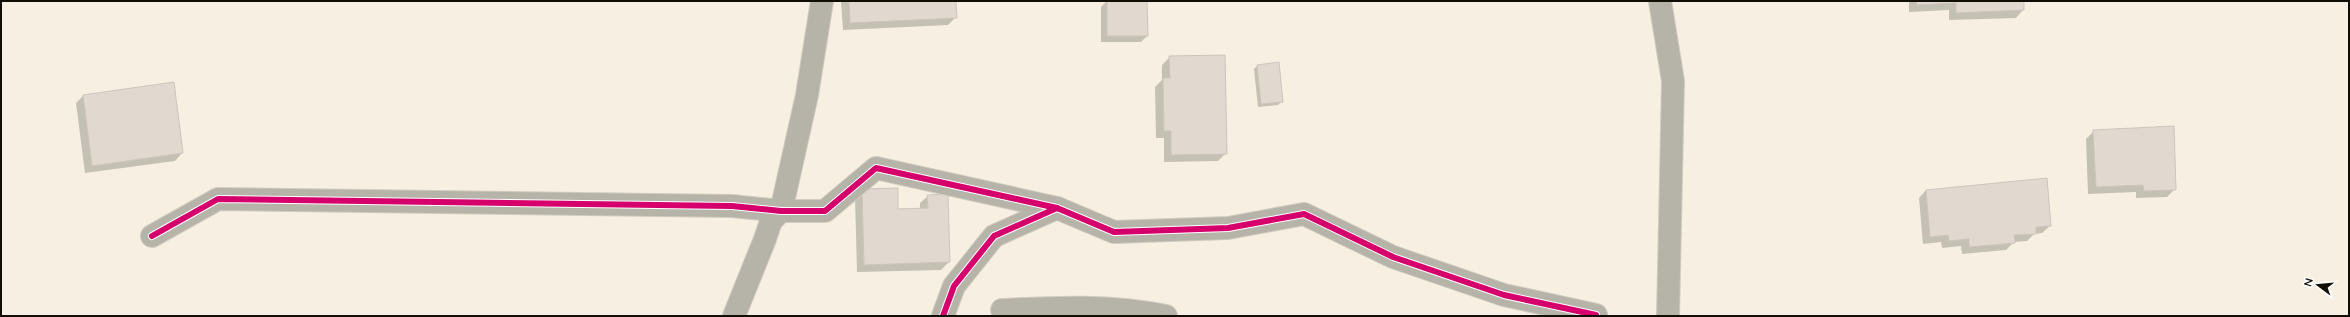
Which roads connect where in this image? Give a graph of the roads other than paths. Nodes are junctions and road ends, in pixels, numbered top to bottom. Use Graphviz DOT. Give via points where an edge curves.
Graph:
graph roads {
  1 [pos="822,1"];
  2 [pos="1660,1"];
  3 [pos="1058,208"];
  4 [pos="781,211"];
  5 [pos="152,236"];
  6 [pos="1002,310"];
  7 [pos="734,316"];
  8 [pos="943,316"];
  9 [pos="1166,316"];
  10 [pos="1595,316"];
  11 [pos="1668,316"];
  1 -- 4 [label="street" via="808,95"];
  2 -- 11 [label="street" via="1672,81"];
  3 -- 4 [label="street" via="876,168 825,211"];
  3 -- 8 [label="street" via="994,236 954,286"];
  3 -- 10 [label="street" via="1114,232 1228,228 1304,214 1393,257 1504,295"];
  4 -- 5 [label="street" via="732,206 218,199"];
  4 -- 7 [label="street" via="771,221"];
  6 -- 9 [label="street" via="1063,307 1144,312"];
}
